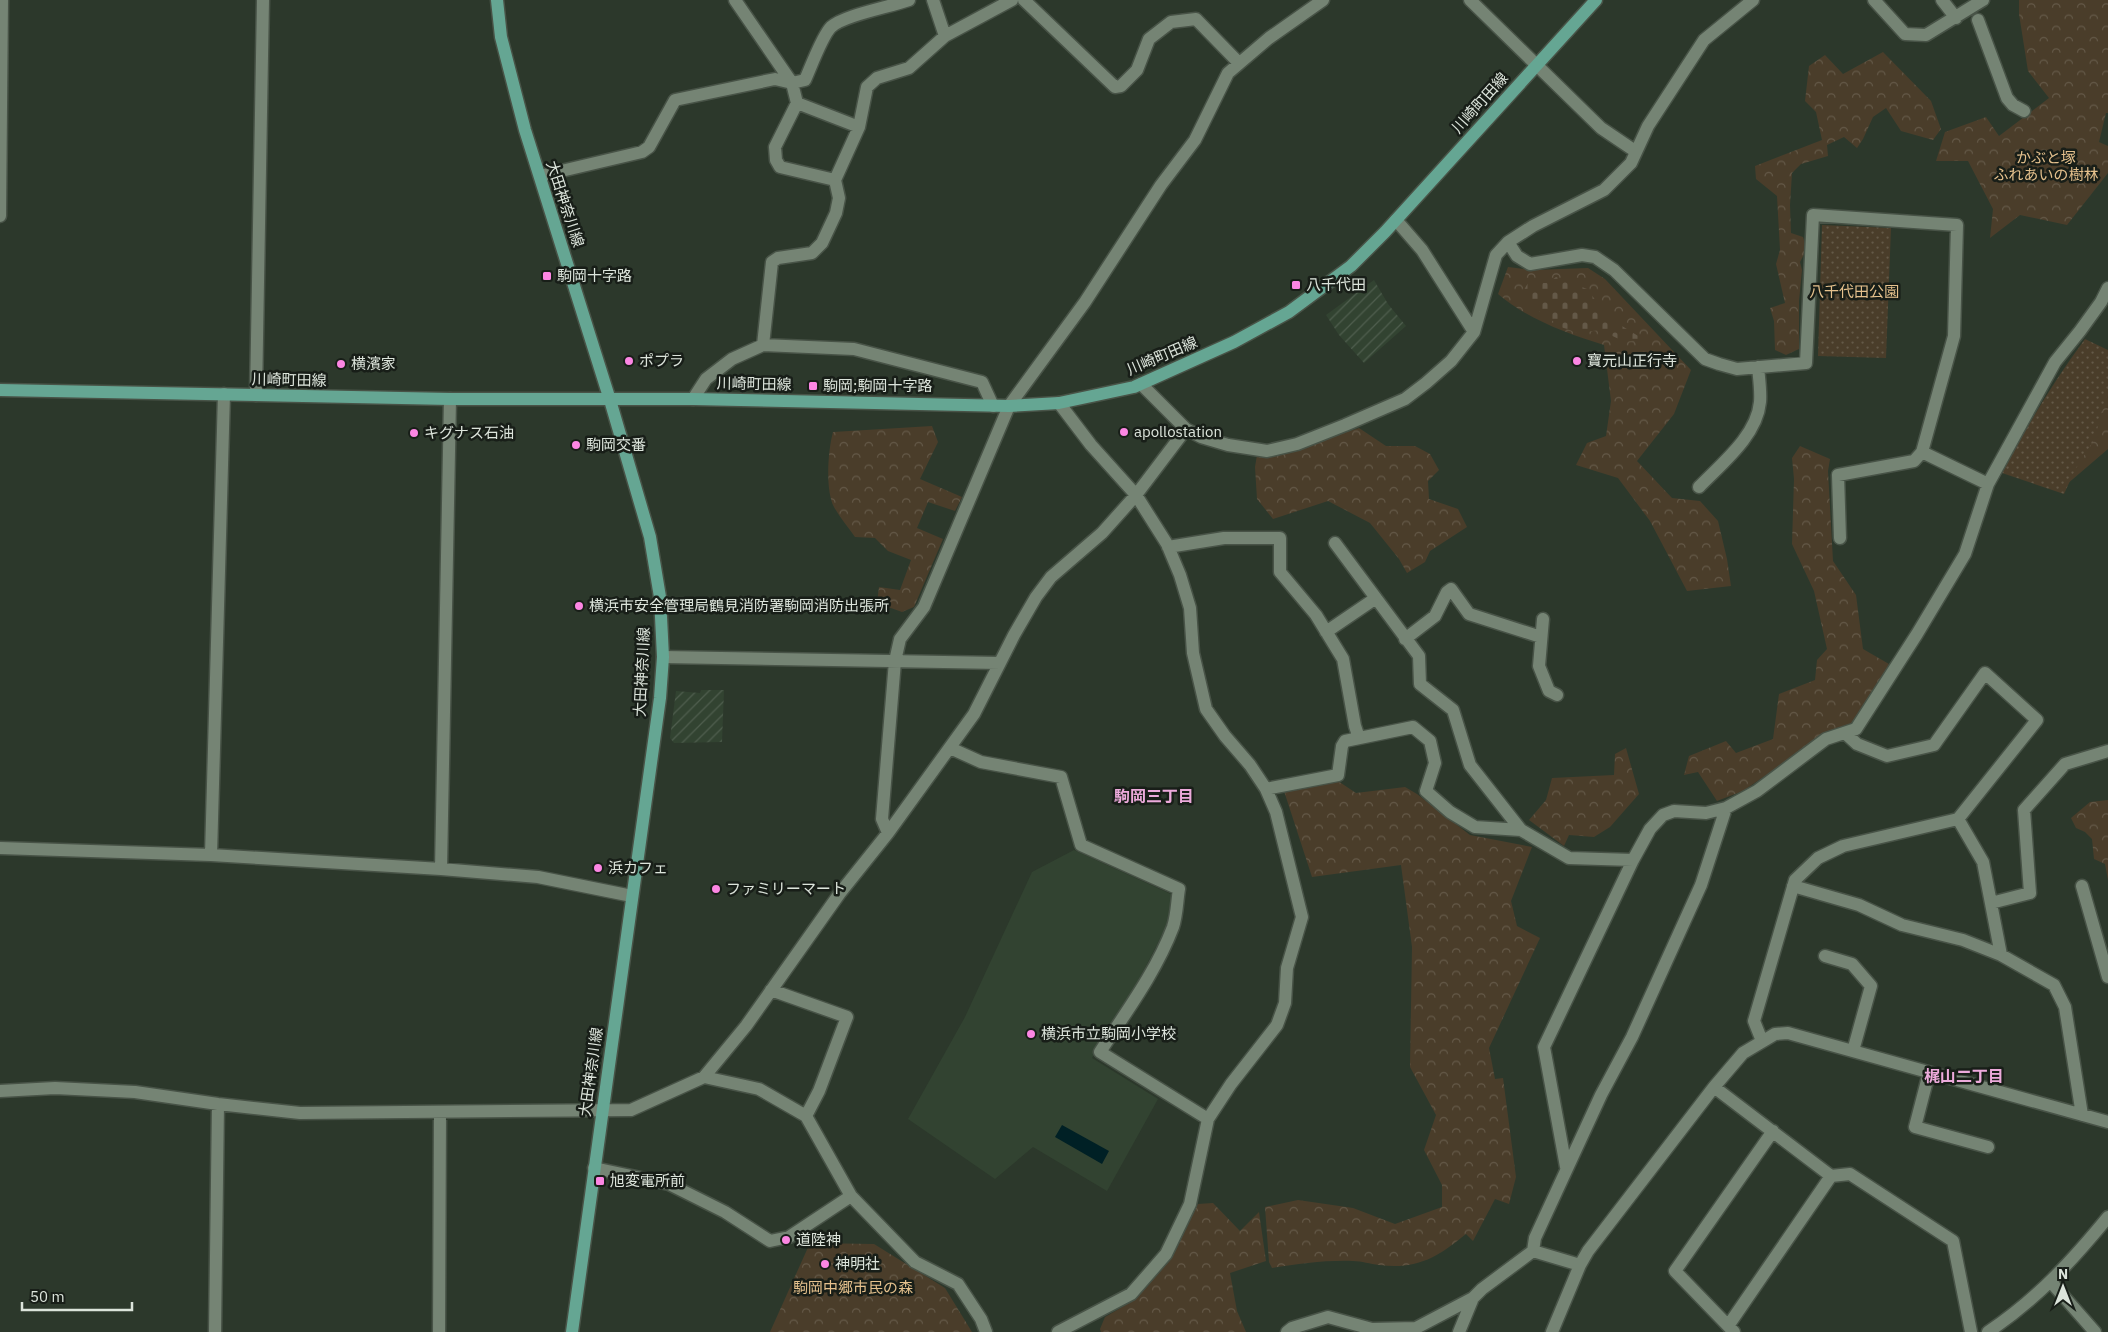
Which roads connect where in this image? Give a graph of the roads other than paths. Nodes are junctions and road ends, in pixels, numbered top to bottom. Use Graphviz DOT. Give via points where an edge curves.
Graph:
graph roads {
  1 [pos="2,0"];
  2 [pos="263,0"];
  3 [pos="498,0"];
  4 [pos="735,0"];
  5 [pos="909,0"];
  6 [pos="933,0"];
  7 [pos="1012,0"];
  8 [pos="1024,0"];
  9 [pos="1323,0"];
  10 [pos="1470,0"];
  11 [pos="1596,0"];
  12 [pos="1753,0"];
  13 [pos="1874,0"];
  14 [pos="1942,0"];
  15 [pos="1983,0"];
  16 [pos="1956,18"];
  17 [pos="1978,20"];
  18 [pos="945,36"];
  19 [pos="1238,62"];
  20 [pos="1536,65"];
  21 [pos="792,83"];
  22 [pos="797,103"];
  23 [pos="2024,111"];
  24 [pos="859,127"];
  25 [pos="1635,151"];
  26 [pos="540,176"];
  27 [pos="835,180"];
  28 [pos="0,216"];
  29 [pos="1396,220"];
  30 [pos="1508,242"];
  31 [pos="2108,288"];
  32 [pos="1474,332"];
  33 [pos="763,345"];
  34 [pos="1758,367"];
  35 [pos="1141,384"];
  36 [pos="0,390"];
  37 [pos="224,394"];
  38 [pos="256,395"];
  39 [pos="450,399"];
  40 [pos="693,399"];
  41 [pos="610,400"];
  42 [pos="1059,403"];
  43 [pos="993,406"];
  44 [pos="1009,406"];
  45 [pos="1186,429"];
  46 [pos="1922,452"];
  47 [pos="1988,484"];
  48 [pos="1700,487"];
  49 [pos="1136,495"];
  50 [pos="1840,538"];
  51 [pos="1335,543"];
  52 [pos="1168,548"];
  53 [pos="1376,598"];
  54 [pos="1544,619"];
  55 [pos="1326,632"];
  56 [pos="1541,637"];
  57 [pos="1406,639"];
  58 [pos="663,656"];
  59 [pos="895,661"];
  60 [pos="1000,663"];
  61 [pos="1557,695"];
  62 [pos="1845,733"];
  63 [pos="1359,738"];
  64 [pos="950,748"];
  65 [pos="2108,751"];
  66 [pos="1266,789"];
  67 [pos="1726,808"];
  68 [pos="1958,819"];
  69 [pos="1521,830"];
  70 [pos="888,834"];
  71 [pos="0,848"];
  72 [pos="211,855"];
  73 [pos="1633,860"];
  74 [pos="441,869"];
  75 [pos="1793,886"];
  76 [pos="2082,886"];
  77 [pos="632,896"];
  78 [pos="1991,903"];
  79 [pos="2002,955"];
  80 [pos="1824,956"];
  81 [pos="2108,977"];
  82 [pos="771,990"];
  83 [pos="1762,1041"];
  84 [pos="1854,1051"];
  85 [pos="1929,1073"];
  86 [pos="704,1078"];
  87 [pos="1714,1087"];
  88 [pos="0,1091"];
  89 [pos="218,1104"];
  90 [pos="602,1110"];
  91 [pos="440,1113"];
  92 [pos="2082,1115"];
  93 [pos="806,1116"];
  94 [pos="1208,1119"];
  95 [pos="2108,1122"];
  96 [pos="1773,1131"];
  97 [pos="1988,1147"];
  98 [pos="1566,1167"];
  99 [pos="594,1168"];
  100 [pos="1831,1176"];
  101 [pos="851,1196"];
  102 [pos="2108,1217"];
  103 [pos="1533,1251"];
  104 [pos="1580,1265"];
  105 [pos="2051,1282"];
  106 [pos="1473,1298"];
  107 [pos="1731,1329"];
  108 [pos="1369,1330"];
  109 [pos="215,1332"];
  110 [pos="439,1332"];
  111 [pos="572,1332"];
  112 [pos="986,1332"];
  113 [pos="1058,1332"];
  114 [pos="1287,1332"];
  115 [pos="1459,1332"];
  116 [pos="1552,1332"];
  117 [pos="1971,1332"];
  118 [pos="1988,1332"];
  119 [pos="2095,1332"];
  1 -- 28 [label="street"];
  2 -- 38 [label="street"];
  3 -- 26 [label="main road, 大田神奈川線" via="501,37"];
  4 -- 21 [label="street"];
  5 -- 21 [label="street" via="853,16 831,27 805,80"];
  6 -- 18 [label="street"];
  7 -- 18 [label="street"];
  8 -- 19 [label="street" via="1115,86 1121,86 1137,70 1149,39 1171,22 1196,19"];
  9 -- 19 [label="street"];
  10 -- 20 [label="street"];
  11 -- 20 [label="main road, 川崎町田線"];
  12 -- 25 [label="street" via="1704,40"];
  13 -- 16 [label="street" via="1905,34 1926,35"];
  14 -- 16 [label="street"];
  15 -- 16 [label="street"];
  17 -- 23 [label="street" via="2007,98"];
  18 -- 24 [label="street" via="909,68 877,78 867,87"];
  19 -- 44 [label="street" via="1228,73 1195,140 1161,185 1086,302"];
  20 -- 25 [label="street" via="1601,128"];
  20 -- 29 [label="main road, 川崎町田線"];
  21 -- 22 [label="street"];
  21 -- 26 [label="street" via="775,79 675,100 649,147 642,152"];
  22 -- 24 [label="street"];
  22 -- 27 [label="street" via="774,147 776,160 780,166"];
  24 -- 27 [label="street"];
  25 -- 30 [label="street" via="1631,163 1604,190"];
  26 -- 41 [label="main road, 大田神奈川線"];
  27 -- 33 [label="street" via="839,198 836,213 822,243 812,253 778,258 772,262"];
  29 -- 32 [label="street" via="1422,250"];
  29 -- 35 [label="main road, 川崎町田線" via="1351,266 1289,312 1234,342"];
  30 -- 32 [label="street" via="1496,255"];
  30 -- 34 [label="street" via="1517,256 1530,264 1582,255 1595,257 1614,270 1705,359 1737,369"];
  31 -- 47 [label="street" via="2086,324 2055,362"];
  32 -- 45 [label="street" via="1451,361 1405,399 1297,444 1267,451 1228,445"];
  33 -- 40 [label="street" via="732,359 706,379"];
  33 -- 43 [label="street" via="854,349 933,369 982,382"];
  34 -- 46 [label="street" via="1806,364 1813,215 1957,225 1954,336"];
  34 -- 48 [label="street" via="1760,402 1755,422"];
  35 -- 42 [label="main road, 川崎町田線"];
  35 -- 45 [label="street"];
  36 -- 37 [label="main road, 川崎町田線"];
  37 -- 38 [label="main road, 川崎町田線"];
  37 -- 72 [label="street"];
  38 -- 39 [label="main road, 川崎町田線"];
  39 -- 41 [label="main road, 川崎町田線"];
  39 -- 74 [label="street"];
  40 -- 41 [label="main road, 川崎町田線"];
  40 -- 43 [label="main road, 川崎町田線"];
  41 -- 58 [label="main road, 大田神奈川線" via="650,538 660,597"];
  42 -- 44 [label="main road, 川崎町田線"];
  42 -- 49 [label="street"];
  43 -- 44 [label="main road, 川崎町田線"];
  44 -- 59 [label="street" via="924,607 900,639"];
  45 -- 49 [label="street"];
  46 -- 47 [label="street"];
  46 -- 50 [label="street" via="1914,461 1838,475"];
  47 -- 62 [label="street" via="1965,554 1856,729"];
  49 -- 52 [label="street"];
  49 -- 60 [label="street" via="1102,533 1051,577 1036,597"];
  51 -- 53 [label="street"];
  52 -- 55 [label="street" via="1224,538 1280,538 1280,572"];
  52 -- 66 [label="street" via="1190,608 1193,653 1206,708"];
  53 -- 55 [label="street"];
  53 -- 57 [label="street"];
  54 -- 56 [label="street"];
  55 -- 63 [label="street" via="1343,660"];
  56 -- 57 [label="street" via="1469,614 1451,589 1434,616"];
  56 -- 61 [label="street" via="1540,666 1549,691"];
  57 -- 69 [label="street" via="1419,656 1420,684 1453,710 1470,765"];
  58 -- 59 [label="street"];
  58 -- 77 [label="main road, 大田神奈川線"];
  59 -- 60 [label="street"];
  59 -- 70 [label="street" via="882,819"];
  60 -- 64 [label="street" via="974,714"];
  62 -- 67 [label="street" via="1826,739 1757,791"];
  62 -- 68 [label="street" via="1857,744 1887,756 1934,745 1985,673 2037,720"];
  63 -- 66 [label="street" via="1345,741 1342,746 1338,775"];
  63 -- 69 [label="street" via="1413,727 1430,742 1435,763 1426,792 1475,827"];
  64 -- 70 [label="street"];
  64 -- 94 [label="street" via="981,762 1061,777 1081,845 1179,889 1174,925 1159,956 1100,1052"];
  65 -- 78 [label="street" via="2065,764 2024,810 2030,893"];
  66 -- 94 [label="street" via="1276,812 1302,917 1287,968 1285,1003 1277,1025"];
  67 -- 73 [label="street" via="1706,813 1674,811 1663,815 1650,829"];
  67 -- 98 [label="street" via="1701,885 1632,1037"];
  68 -- 75 [label="street" via="1843,846 1818,858 1795,880"];
  68 -- 78 [label="street" via="1982,862"];
  69 -- 73 [label="street" via="1569,858"];
  70 -- 82 [label="street"];
  71 -- 72 [label="street"];
  72 -- 74 [label="street"];
  73 -- 98 [label="street" via="1544,1047"];
  74 -- 77 [label="street" via="538,877"];
  75 -- 79 [label="street" via="1860,906 1902,926 1963,940"];
  75 -- 83 [label="street" via="1754,1021"];
  76 -- 81 [label="street"];
  77 -- 90 [label="main road, 大田神奈川線"];
  78 -- 79 [label="street"];
  79 -- 92 [label="street" via="2054,985 2058,992 2065,1007"];
  80 -- 84 [label="street" via="1852,964 1871,986"];
  82 -- 86 [label="street"];
  82 -- 93 [label="street" via="846,1017 819,1091"];
  83 -- 84 [label="street" via="1775,1034 1788,1033"];
  83 -- 87 [label="street" via="1743,1053"];
  84 -- 85 [label="street"];
  85 -- 92 [label="street"];
  85 -- 97 [label="street" via="1915,1127"];
  86 -- 90 [label="street" via="631,1110"];
  86 -- 93 [label="street" via="759,1089"];
  87 -- 96 [label="street"];
  87 -- 104 [label="street"];
  88 -- 89 [label="street" via="55,1088 135,1092"];
  89 -- 91 [label="street" via="300,1113"];
  89 -- 109 [label="street"];
  90 -- 91 [label="street"];
  90 -- 99 [label="main road, 大田神奈川線"];
  91 -- 110 [label="street"];
  92 -- 95 [label="street"];
  93 -- 101 [label="street"];
  94 -- 113 [label="street" via="1190,1204 1166,1254 1131,1294"];
  96 -- 100 [label="street"];
  96 -- 107 [label="street" via="1675,1271"];
  98 -- 103 [label="street" via="1535,1238"];
  99 -- 101 [label="street" via="669,1184 725,1212 770,1241 789,1237"];
  99 -- 111 [label="main road, 大田神奈川線"];
  100 -- 107 [label="street"];
  100 -- 117 [label="street" via="1850,1174 1953,1241"];
  101 -- 112 [label="street" via="915,1262 958,1284"];
  102 -- 105 [label="street"];
  103 -- 104 [label="street"];
  103 -- 106 [label="street"];
  104 -- 116 [label="street"];
  105 -- 118 [label="street"];
  105 -- 119 [label="street"];
  106 -- 108 [label="street" via="1416,1328"];
  106 -- 115 [label="street"];
  108 -- 114 [label="street" via="1328,1317"];
}
